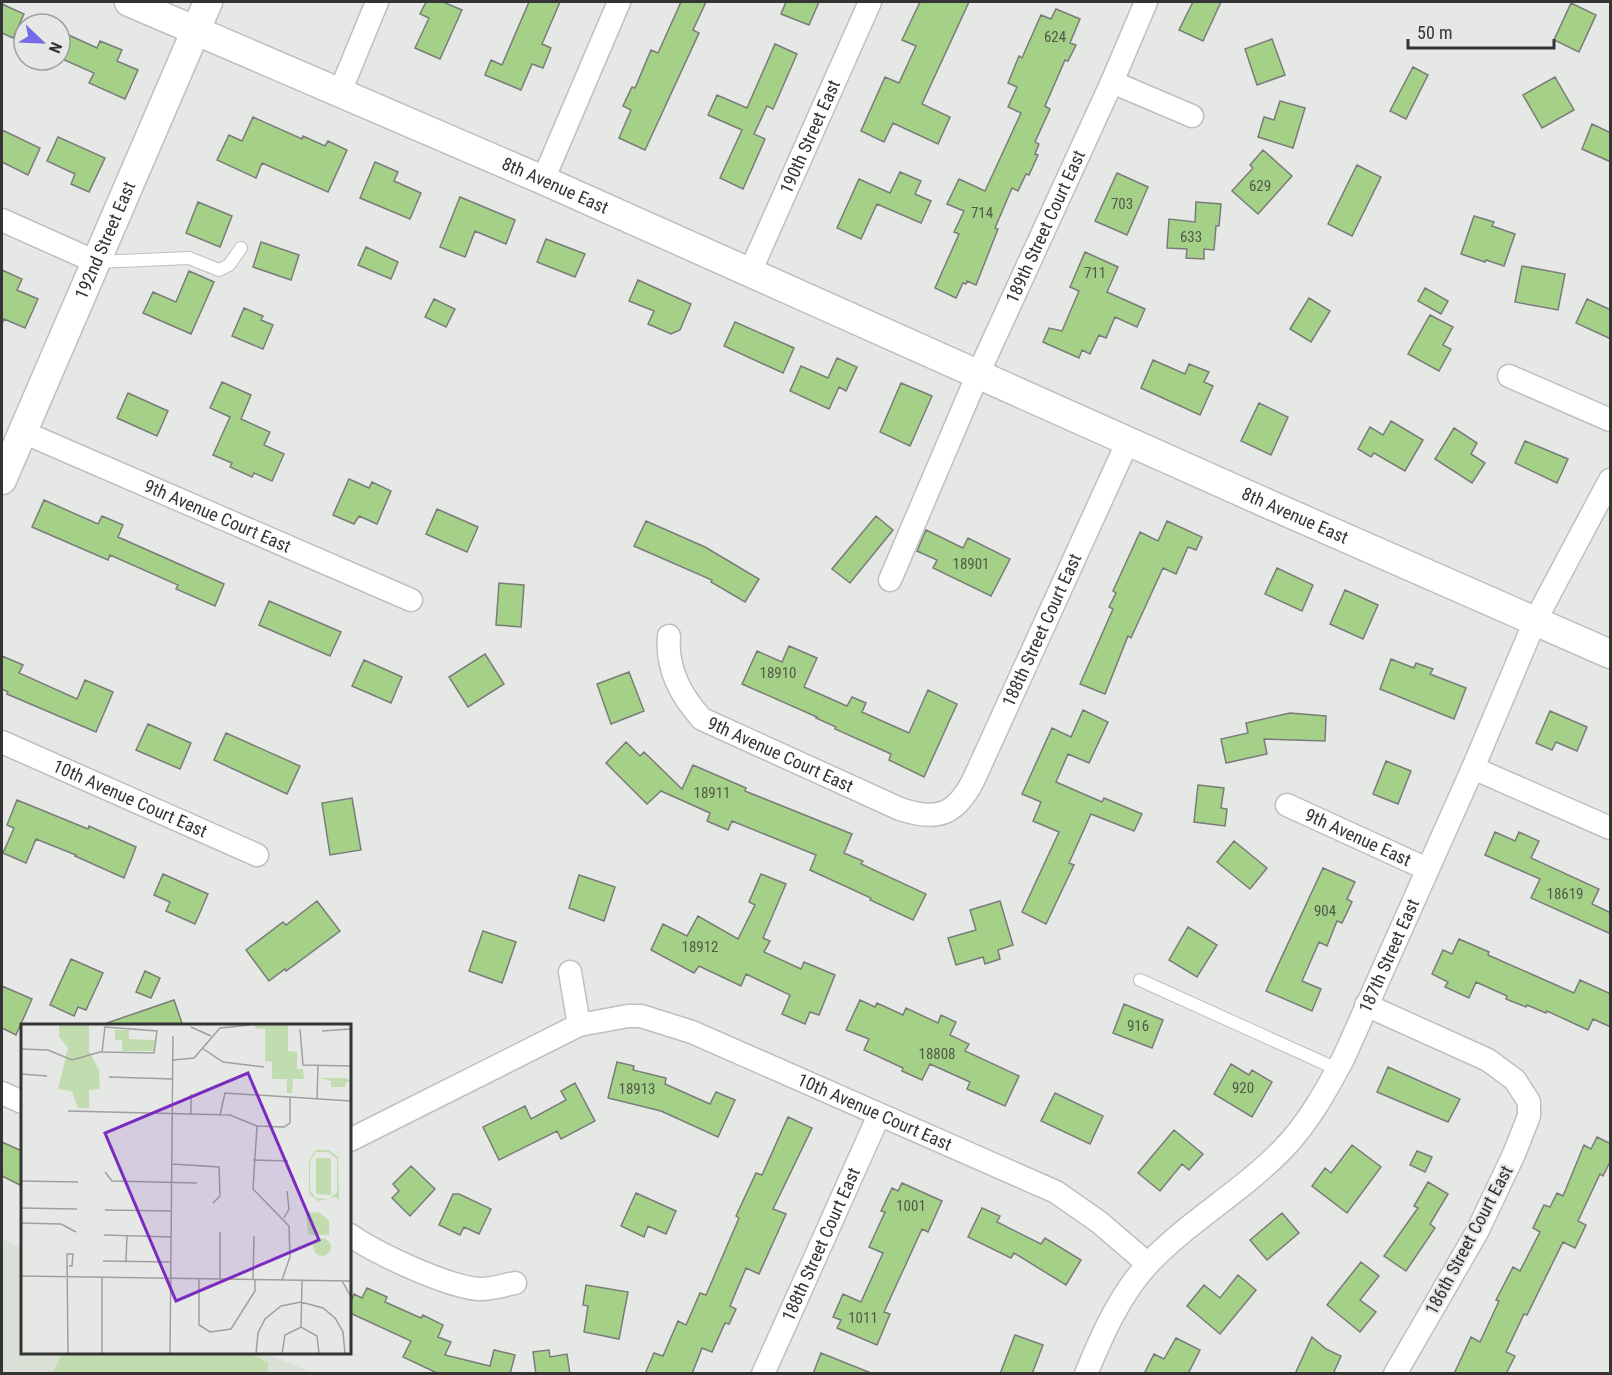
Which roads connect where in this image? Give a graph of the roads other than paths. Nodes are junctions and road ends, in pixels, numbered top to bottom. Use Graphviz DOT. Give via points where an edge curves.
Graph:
graph roads {
  1 [pos="129,2"];
  2 [pos="208,2"];
  3 [pos="376,2"];
  4 [pos="619,2"];
  5 [pos="870,2"];
  6 [pos="1146,2"];
  7 [pos="196,30"];
  8 [pos="1112,82"];
  9 [pos="340,92"];
  10 [pos="1192,116"];
  11 [pos="543,180"];
  12 [pos="2,220"];
  13 [pos="241,248"];
  14 [pos="96,262"];
  15 [pos="750,272"];
  16 [pos="978,374"];
  17 [pos="1509,376"];
  18 [pos="1611,420"];
  19 [pos="23,432"];
  20 [pos="1128,441"];
  21 [pos="2,480"];
  22 [pos="1611,480"];
  23 [pos="891,580"];
  24 [pos="411,600"];
  25 [pos="1535,621"];
  26 [pos="669,636"];
  27 [pos="1611,654"];
  28 [pos="2,742"];
  29 [pos="1473,768"];
  30 [pos="1287,805"];
  31 [pos="945,812"];
  32 [pos="1611,828"];
  33 [pos="257,855"];
  34 [pos="1427,869"];
  35 [pos="570,972"];
  36 [pos="1140,980"];
  37 [pos="1366,1005"];
  38 [pos="579,1025"];
  39 [pos="1337,1070"];
  40 [pos="2,1093"];
  41 [pos="21,1102"];
  42 [pos="879,1115"];
  43 [pos="351,1139"];
  44 [pos="351,1236"];
  45 [pos="1148,1264"];
  46 [pos="515,1283"];
  47 [pos="763,1374"];
  48 [pos="1086,1374"];
  49 [pos="1395,1374"];
  1 -- 7 [label="street, 8th Avenue East"];
  2 -- 7 [label="street, 192nd Street East"];
  3 -- 9 [label="street"];
  4 -- 11 [label="street"];
  5 -- 15 [label="street, 190th Street East"];
  6 -- 8 [label="street, 189th Street Court East"];
  7 -- 9 [label="street, 8th Avenue East"];
  7 -- 14 [label="street, 192nd Street East"];
  8 -- 10 [label="street"];
  8 -- 16 [label="street, 189th Street Court East"];
  9 -- 11 [label="street, 8th Avenue East"];
  11 -- 15 [label="street, 8th Avenue East"];
  12 -- 14 [label="street"];
  13 -- 14 [label="lane" via="229,265 219,270 189,258"];
  14 -- 19 [label="street, 192nd Street East"];
  15 -- 16 [label="street, 8th Avenue East"];
  16 -- 20 [label="street, 8th Avenue East"];
  16 -- 23 [label="street"];
  17 -- 18 [label="street"];
  19 -- 21 [label="street, 192nd Street East"];
  19 -- 24 [label="street, 9th Avenue Court East"];
  20 -- 25 [label="street, 8th Avenue East"];
  20 -- 31 [label="street, 188th Street Court East" via="973,781 965,797"];
  22 -- 25 [label="street, 187th Street East"];
  25 -- 27 [label="street, 8th Avenue East"];
  25 -- 29 [label="street, 187th Street East"];
  26 -- 31 [label="street, 9th Avenue Court East" via="668,651 680,691 702,719 900,809 920,816"];
  28 -- 33 [label="street, 10th Avenue Court East"];
  29 -- 32 [label="street"];
  29 -- 34 [label="street, 187th Street East"];
  30 -- 34 [label="street, 9th Avenue East"];
  34 -- 37 [label="street, 187th Street East"];
  35 -- 38 [label="street"];
  36 -- 39 [label="lane"];
  37 -- 39 [label="street, 187th Street East"];
  37 -- 49 [label="street, 186th Street Court East" via="1488,1060 1515,1080 1529,1102 1529,1116 1514,1154 1477,1232"];
  38 -- 42 [label="street, 10th Avenue Court East" via="640,1016 692,1032"];
  38 -- 43 [label="street, 10th Avenue Court East"];
  39 -- 45 [label="street, 187th Street East" via="1284,1148"];
  40 -- 41 [label="street"];
  42 -- 45 [label="street, 10th Avenue Court East" via="1056,1192"];
  42 -- 47 [label="street, 188th Street Court East"];
  44 -- 46 [label="street" via="446,1281 480,1289"];
  45 -- 48 [label="street, 187th Street East" via="1116,1309"];
}
